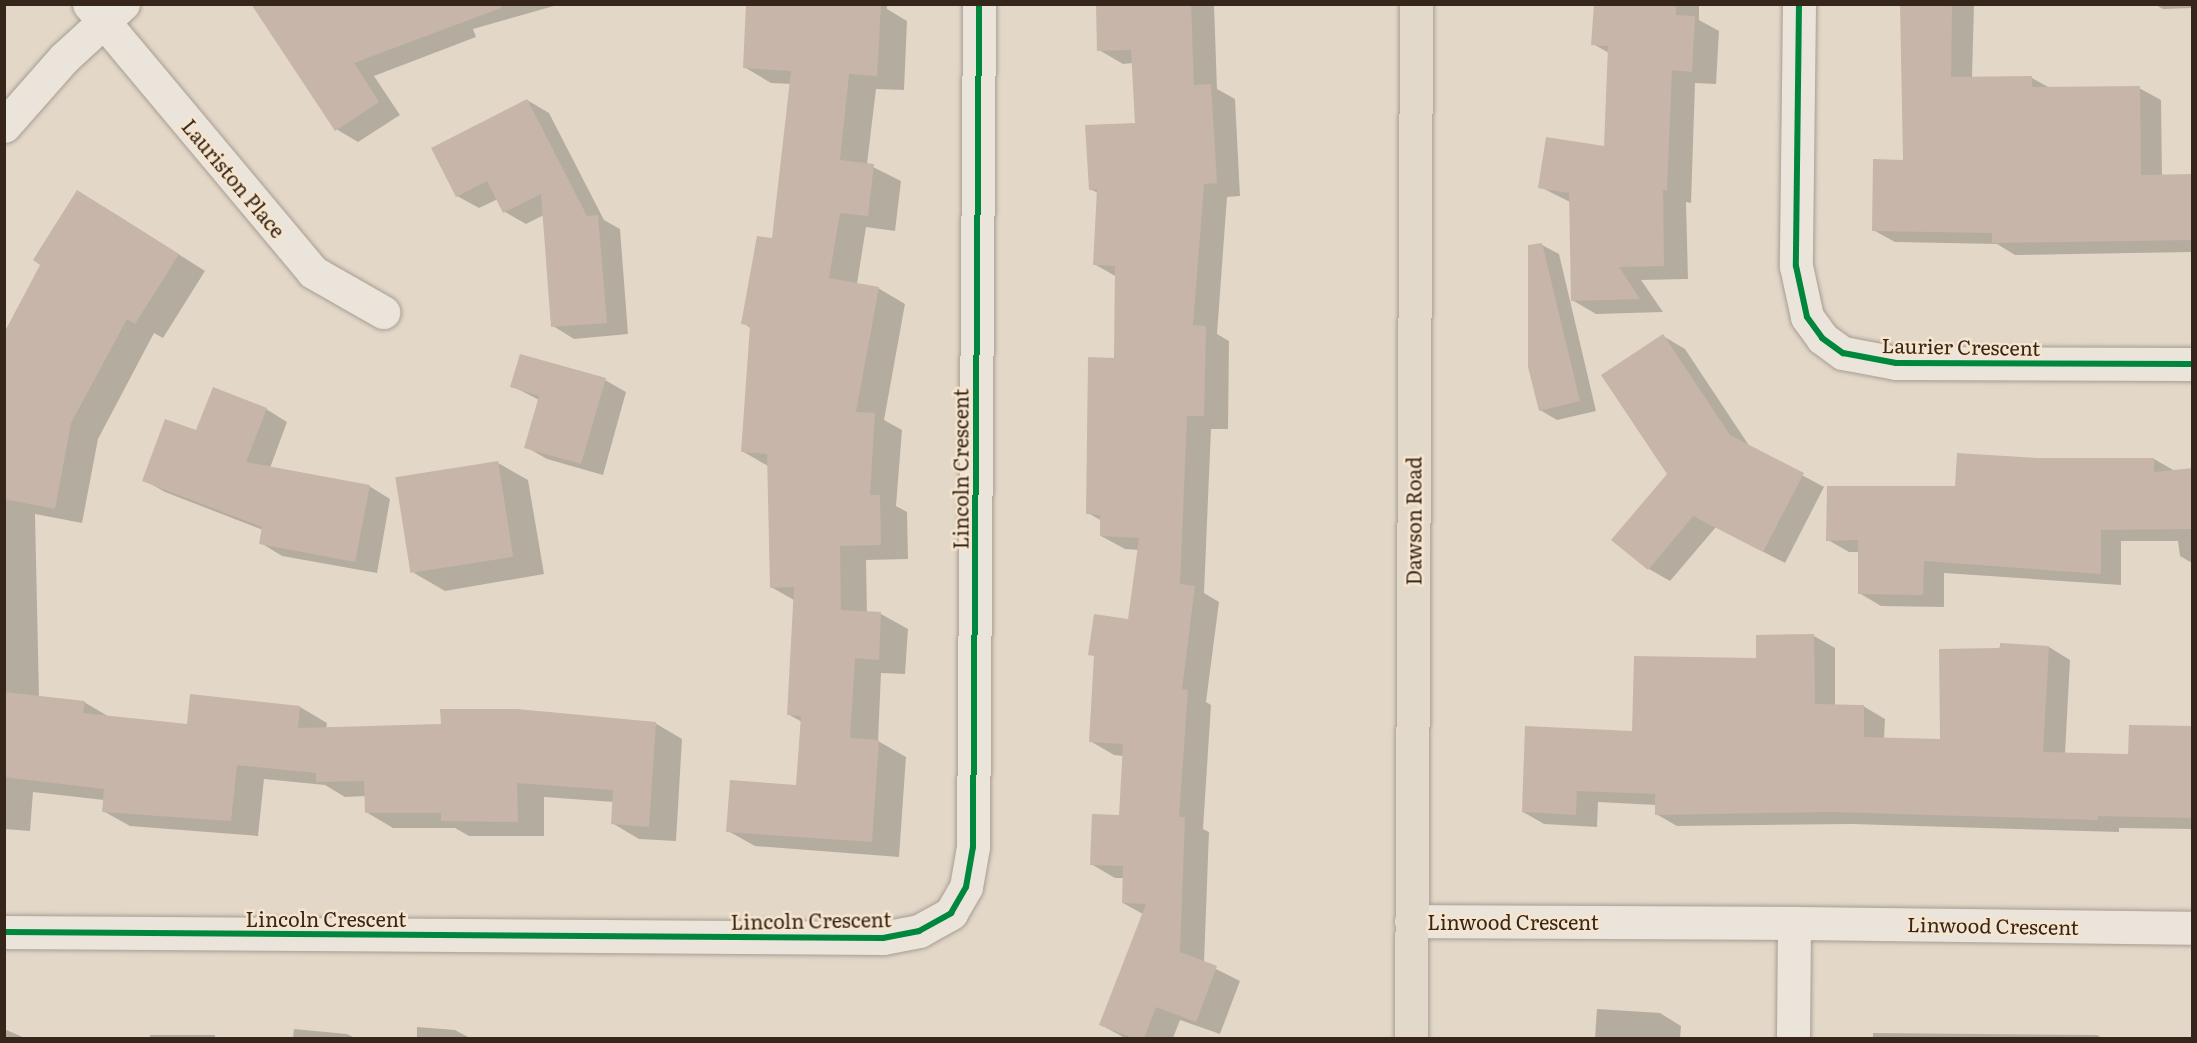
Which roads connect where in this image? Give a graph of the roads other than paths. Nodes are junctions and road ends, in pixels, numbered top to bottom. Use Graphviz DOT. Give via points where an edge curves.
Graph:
graph roads {
  1 [pos="980,4"];
  2 [pos="1416,4"];
  3 [pos="1799,4"];
  4 [pos="105,10"];
  5 [pos="4,126"];
  6 [pos="383,312"];
  7 [pos="2193,364"];
  8 [pos="1411,921"];
  9 [pos="1794,923"];
  10 [pos="2193,927"];
  11 [pos="4,932"];
  12 [pos="1411,1038"];
  13 [pos="1793,1038"];
  1 -- 11 [label="street, Lincoln Crescent" via="974,848 966,888 951,914 919,931 883,939"];
  2 -- 8 [label="main road, Dawson Road"];
  3 -- 7 [label="street, Laurier Crescent" via="1796,266 1807,317 1822,338 1843,353 1896,363"];
  4 -- 5 [label="street"];
  4 -- 6 [label="street, Lauriston Place" via="313,272"];
  8 -- 9 [label="street, Linwood Crescent"];
  8 -- 12 [label="main road, Dawson Road"];
  9 -- 10 [label="street, Linwood Crescent"];
  9 -- 13 [label="street"];
}
